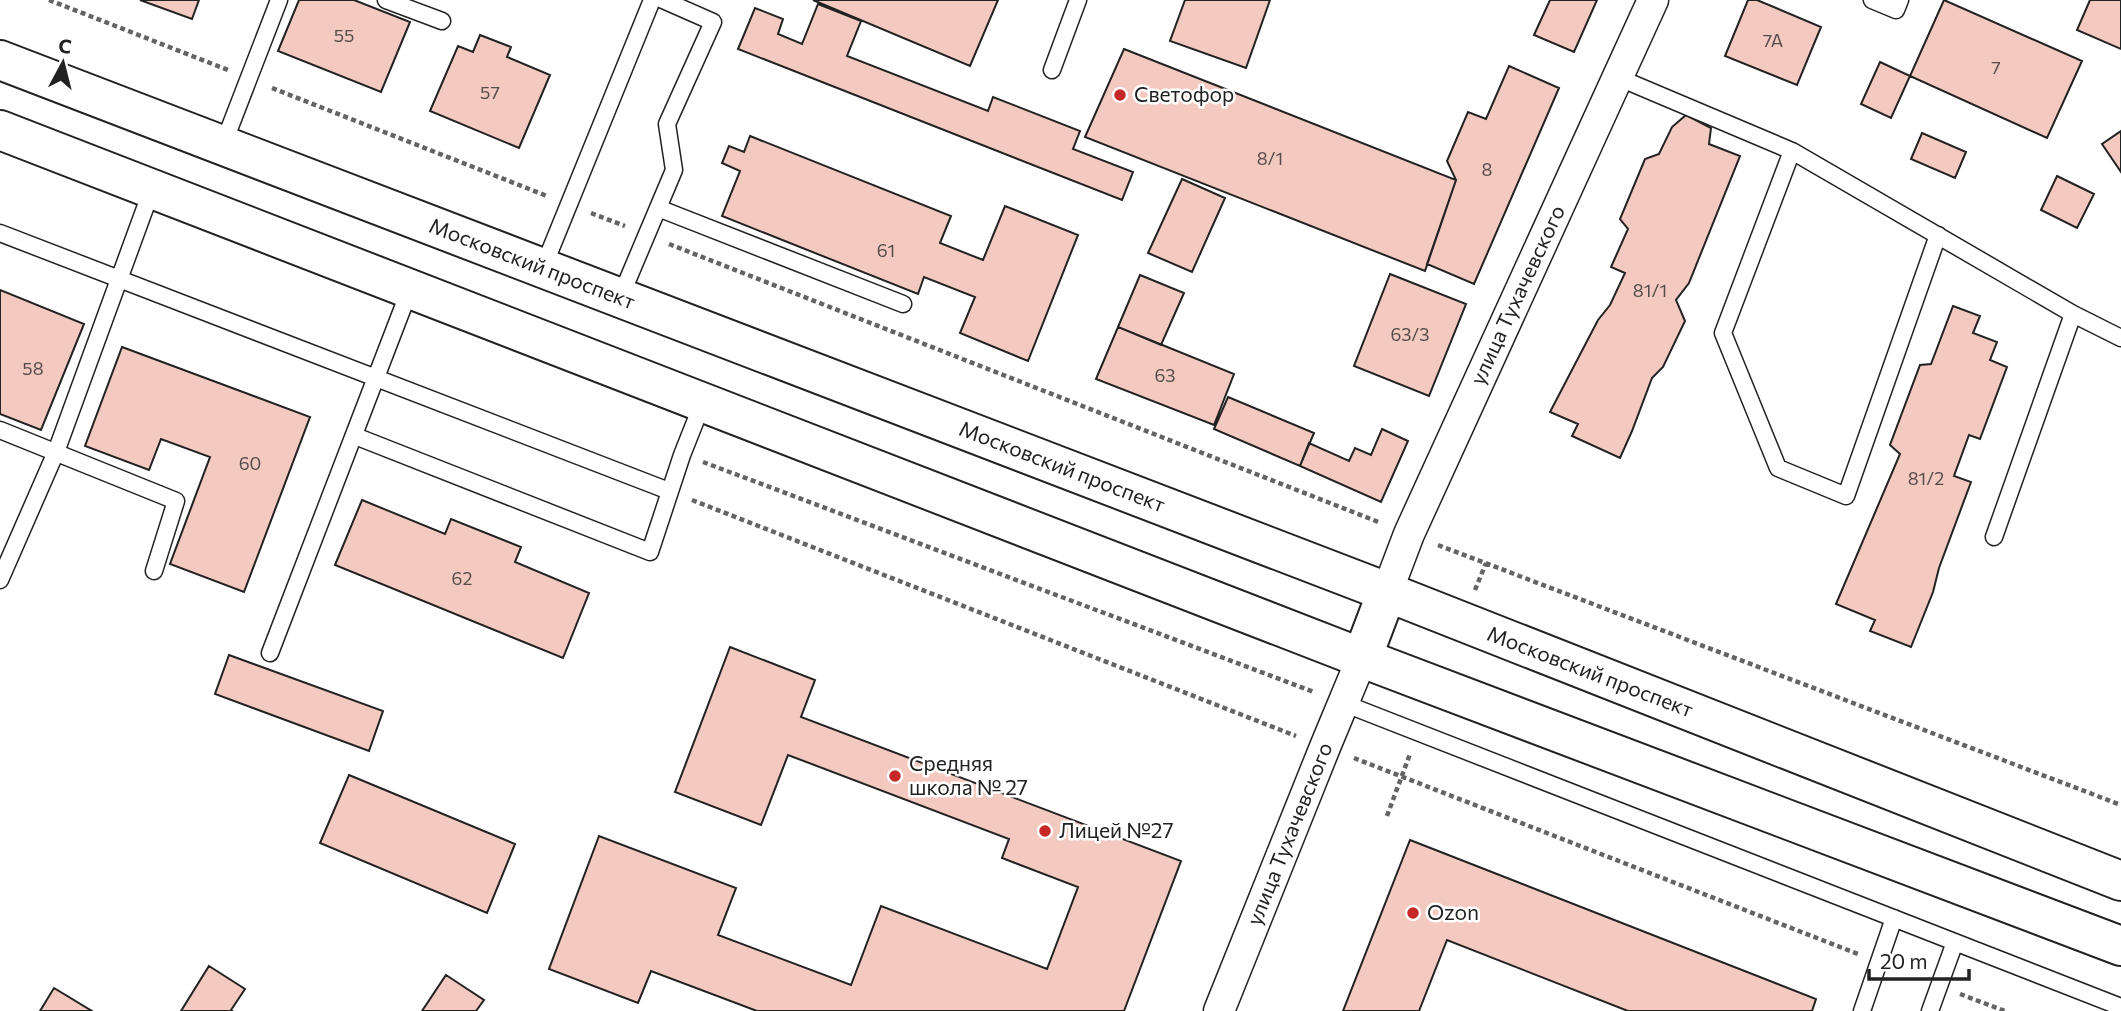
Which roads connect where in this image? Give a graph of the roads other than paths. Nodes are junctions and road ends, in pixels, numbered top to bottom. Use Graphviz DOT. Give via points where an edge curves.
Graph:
graph roads {
  1 [pos="279,0"];
  2 [pos="386,0"];
  3 [pos="652,0"];
  4 [pos="663,0"];
  5 [pos="1078,0"];
  6 [pos="1653,0"];
  7 [pos="1872,0"];
  8 [pos="1900,0"];
  9 [pos="442,21"];
  10 [pos="0,60"];
  11 [pos="1052,69"];
  12 [pos="1618,77"];
  13 [pos="0,130"];
  14 [pos="223,145"];
  15 [pos="1792,151"];
  16 [pos="152,189"];
  17 [pos="658,208"];
  18 [pos="0,233"];
  19 [pos="1938,235"];
  20 [pos="542,268"];
  21 [pos="119,279"];
  22 [pos="410,289"];
  23 [pos="620,298"];
  24 [pos="903,304"];
  25 [pos="2073,314"];
  26 [pos="2121,338"];
  27 [pos="377,379"];
  28 [pos="703,402"];
  29 [pos="0,430"];
  30 [pos="355,436"];
  31 [pos="56,452"];
  32 [pos="669,491"];
  33 [pos="1994,537"];
  34 [pos="154,571"];
  35 [pos="0,580"];
  36 [pos="1387,592"];
  37 [pos="271,653"];
  38 [pos="1362,658"];
  39 [pos="1343,703"];
  40 [pos="2121,881"];
  41 [pos="1894,918"];
  42 [pos="1955,942"];
  43 [pos="2121,946"];
  44 [pos="2121,1007"];
  45 [pos="1219,1011"];
  46 [pos="1862,1011"];
  47 [pos="1930,1011"];
  1 -- 14 [label="lane"];
  2 -- 9 [label="lane"];
  3 -- 20 [label="lane"];
  4 -- 17 [label="lane" via="713,22 667,124 674,170"];
  5 -- 11 [label="lane"];
  6 -- 12 [label="street, улица Тухачевского"];
  7 -- 8 [label="lane" via="1896,10"];
  10 -- 14 [label="main road, Московский проспект"];
  12 -- 15 [label="lane"];
  12 -- 36 [label="street, улица Тухачевского" via="1409,534"];
  13 -- 16 [label="main road"];
  14 -- 20 [label="main road, Московский проспект"];
  15 -- 19 [label="lane"];
  15 -- 19 [label="lane" via="1723,333 1778,468 1846,496"];
  16 -- 21 [label="lane"];
  16 -- 22 [label="main road"];
  17 -- 23 [label="lane"];
  17 -- 24 [label="lane"];
  18 -- 21 [label="lane"];
  19 -- 25 [label="lane"];
  20 -- 23 [label="main road, Московский проспект"];
  21 -- 27 [label="lane"];
  21 -- 31 [label="lane"];
  22 -- 27 [label="lane"];
  22 -- 28 [label="main road"];
  23 -- 36 [label="main road, Московский проспект"];
  25 -- 26 [label="lane"];
  25 -- 33 [label="lane"];
  27 -- 30 [label="lane"];
  27 -- 32 [label="lane"];
  28 -- 32 [label="lane"];
  28 -- 38 [label="main road"];
  29 -- 31 [label="lane"];
  30 -- 32 [label="lane" via="650,552"];
  30 -- 37 [label="lane"];
  31 -- 34 [label="lane" via="176,500"];
  31 -- 35 [label="lane"];
  36 -- 38 [label="main road"];
  36 -- 40 [label="main road, Московский проспект"];
  38 -- 39 [label="street, улица Тухачевского"];
  38 -- 43 [label="main road"];
  39 -- 41 [label="lane"];
  39 -- 45 [label="street, улица Тухачевского"];
  41 -- 42 [label="lane"];
  41 -- 46 [label="lane"];
  42 -- 44 [label="lane"];
  42 -- 47 [label="lane"];
}
